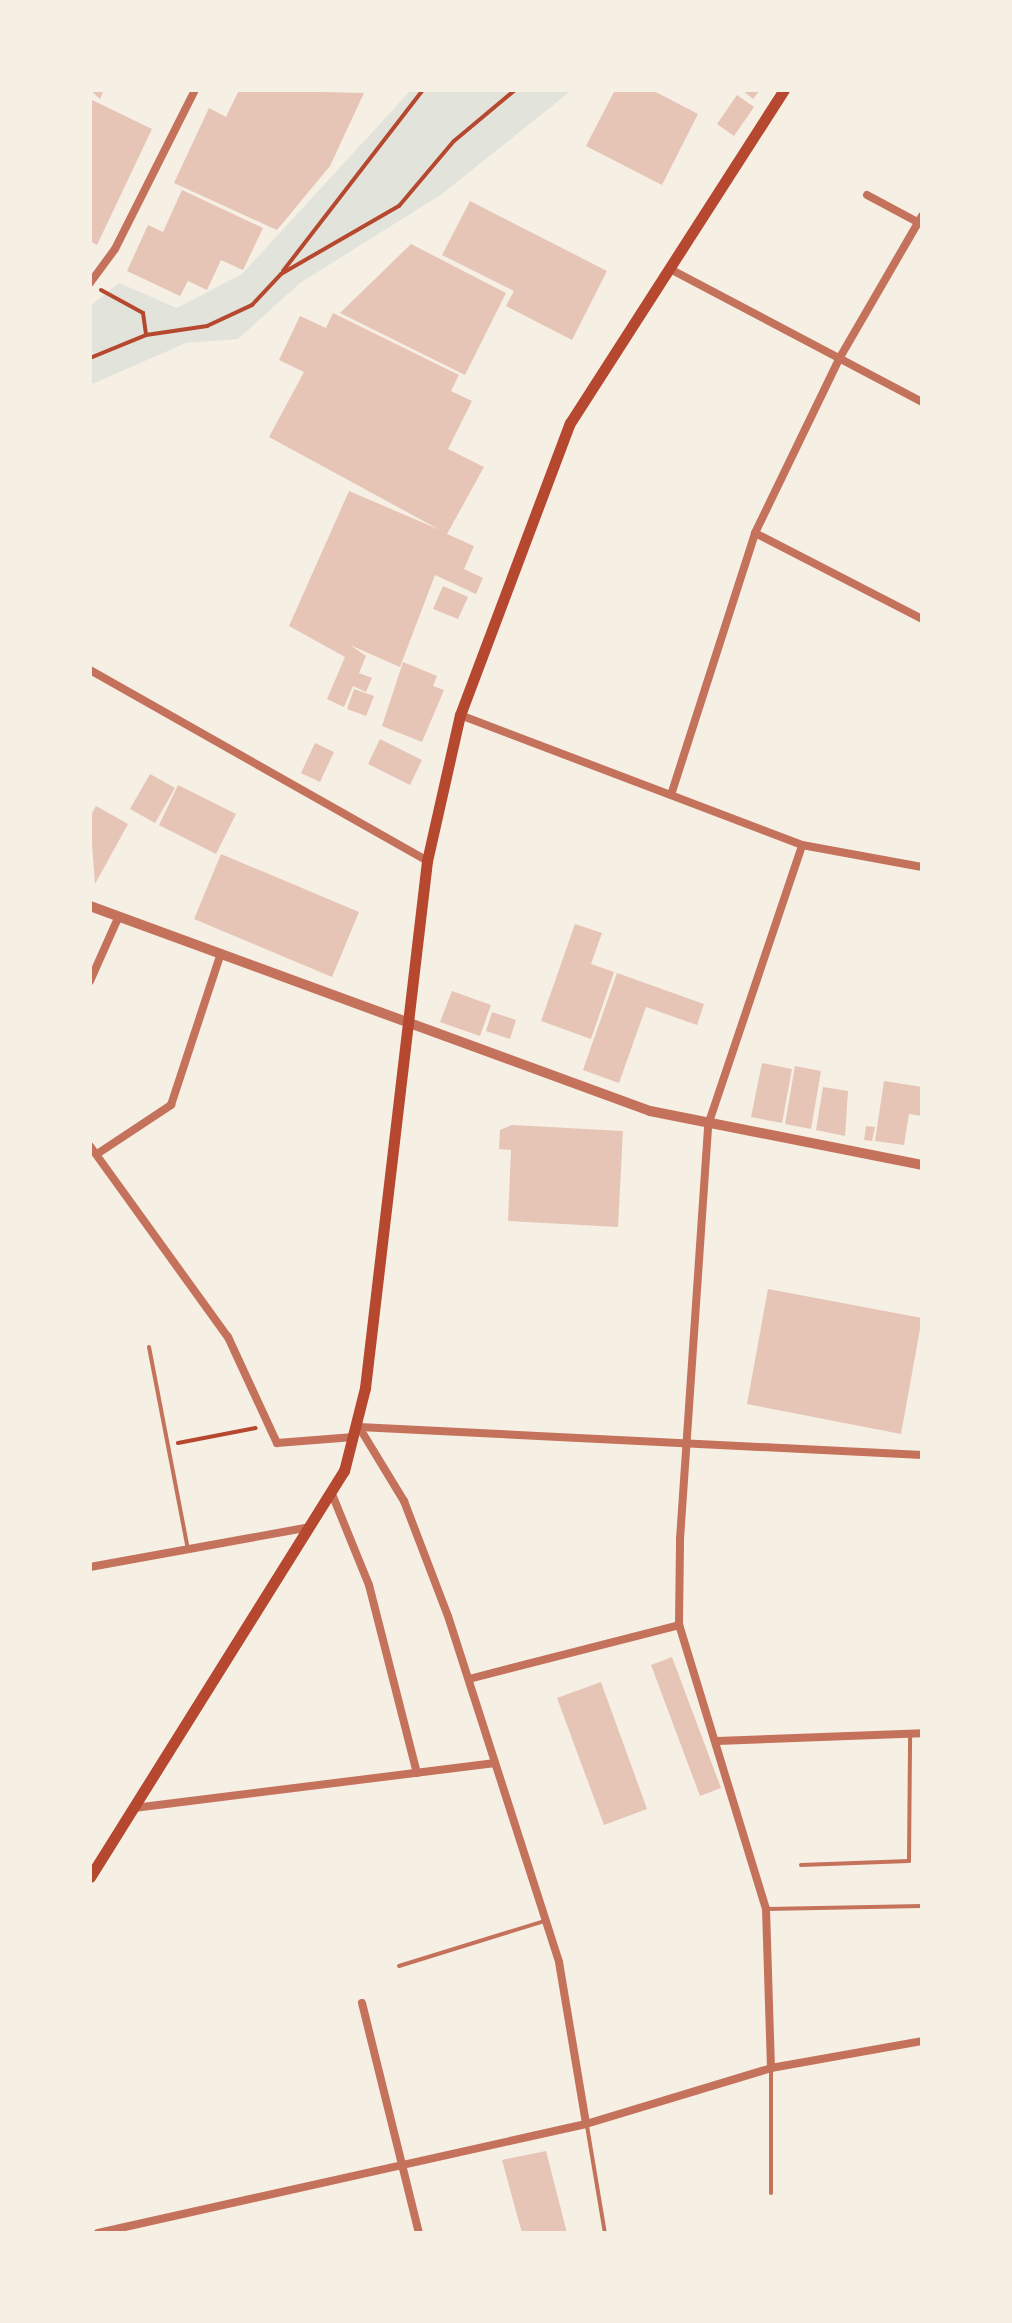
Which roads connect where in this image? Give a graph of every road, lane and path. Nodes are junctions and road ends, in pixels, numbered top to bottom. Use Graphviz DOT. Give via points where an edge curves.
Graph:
graph roads {
  1 [pos="195,90"];
  2 [pos="423,90"];
  3 [pos="515,90"];
  4 [pos="784,90"];
  5 [pos="867,195"];
  6 [pos="921,221"];
  7 [pos="670,269"];
  8 [pos="281,274"];
  9 [pos="90,283"];
  10 [pos="106,292"];
  11 [pos="146,335"];
  12 [pos="90,358"];
  13 [pos="839,359"];
  14 [pos="922,402"];
  15 [pos="755,533"];
  16 [pos="922,619"];
  17 [pos="90,670"];
  18 [pos="460,715"];
  19 [pos="671,795"];
  20 [pos="802,845"];
  21 [pos="427,861"];
  22 [pos="922,867"];
  23 [pos="90,906"];
  24 [pos="119,916"];
  25 [pos="221,953"];
  26 [pos="90,981"];
  27 [pos="405,1021"];
  28 [pos="708,1125"];
  29 [pos="90,1146"];
  30 [pos="97,1154"];
  31 [pos="922,1165"];
  32 [pos="149,1347"];
  33 [pos="269,1425"];
  34 [pos="357,1432"];
  35 [pos="683,1439"];
  36 [pos="168,1445"];
  37 [pos="922,1455"];
  38 [pos="332,1494"];
  39 [pos="314,1526"];
  40 [pos="188,1549"];
  41 [pos="90,1567"];
  42 [pos="679,1625"];
  43 [pos="469,1679"];
  44 [pos="910,1733"];
  45 [pos="922,1733"];
  46 [pos="717,1741"];
  47 [pos="493,1763"];
  48 [pos="417,1773"];
  49 [pos="134,1808"];
  50 [pos="801,1865"];
  51 [pos="90,1877"];
  52 [pos="922,1906"];
  53 [pos="766,1909"];
  54 [pos="546,1920"];
  55 [pos="399,1966"];
  56 [pos="362,2003"];
  57 [pos="922,2041"];
  58 [pos="771,2068"];
  59 [pos="586,2124"];
  60 [pos="401,2167"];
  61 [pos="771,2193"];
  62 [pos="98,2233"];
  63 [pos="419,2233"];
  64 [pos="605,2233"];
  1 -- 9 [label="street" via="115,249"];
  2 -- 8 [label="path"];
  3 -- 8 [label="path" via="454,141 399,206"];
  4 -- 7 [label="main road"];
  5 -- 6 [label="street"];
  6 -- 13 [label="street"];
  7 -- 13 [label="street"];
  7 -- 18 [label="main road" via="570,423"];
  8 -- 11 [label="path" via="230,316"];
  10 -- 11 [label="path" via="143,313"];
  11 -- 12 [label="path"];
  13 -- 14 [label="street"];
  13 -- 15 [label="street"];
  15 -- 16 [label="street"];
  15 -- 19 [label="street"];
  17 -- 21 [label="street"];
  18 -- 19 [label="street"];
  18 -- 21 [label="main road"];
  19 -- 20 [label="street"];
  20 -- 22 [label="street"];
  20 -- 28 [label="street"];
  21 -- 27 [label="main road"];
  23 -- 24 [label="street"];
  24 -- 25 [label="street"];
  24 -- 26 [label="street"];
  25 -- 27 [label="street"];
  25 -- 30 [label="street" via="171,1105"];
  27 -- 28 [label="street" via="650,1111"];
  27 -- 34 [label="main road"];
  28 -- 31 [label="street"];
  28 -- 35 [label="street"];
  29 -- 30 [label="street"];
  30 -- 33 [label="street" via="228,1337"];
  32 -- 36 [label="lane"];
  33 -- 34 [label="street" via="277,1443"];
  33 -- 36 [label="path"];
  34 -- 35 [label="street"];
  34 -- 38 [label="main road"];
  34 -- 43 [label="street" via="404,1501"];
  35 -- 37 [label="street"];
  35 -- 42 [label="street"];
  36 -- 40 [label="lane"];
  38 -- 39 [label="main road"];
  38 -- 48 [label="street" via="369,1585"];
  39 -- 40 [label="street"];
  39 -- 49 [label="main road"];
  40 -- 41 [label="street"];
  42 -- 43 [label="street"];
  42 -- 46 [label="street"];
  43 -- 47 [label="street"];
  44 -- 45 [label="street"];
  44 -- 46 [label="street"];
  44 -- 50 [label="lane" via="909,1861"];
  46 -- 53 [label="street"];
  47 -- 48 [label="street"];
  47 -- 54 [label="street"];
  48 -- 49 [label="street"];
  49 -- 51 [label="main road"];
  52 -- 53 [label="lane"];
  53 -- 58 [label="street"];
  54 -- 55 [label="lane"];
  54 -- 59 [label="street"];
  56 -- 60 [label="street"];
  57 -- 58 [label="street"];
  58 -- 59 [label="street"];
  58 -- 61 [label="lane"];
  59 -- 60 [label="street"];
  59 -- 64 [label="lane"];
  60 -- 62 [label="street"];
  60 -- 63 [label="street"];
}
